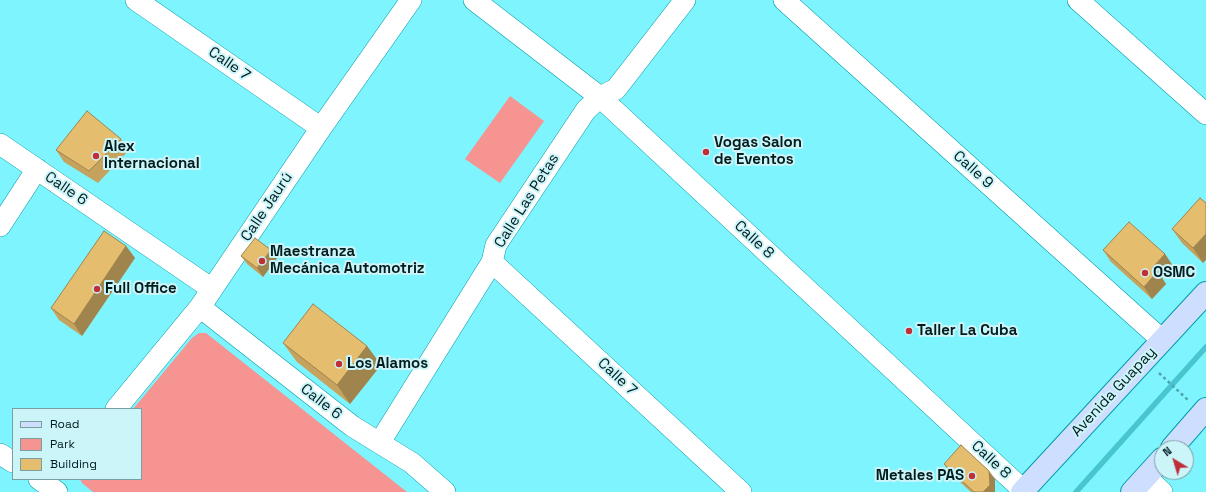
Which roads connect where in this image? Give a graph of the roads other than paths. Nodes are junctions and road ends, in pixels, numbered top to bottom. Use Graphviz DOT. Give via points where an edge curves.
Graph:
graph roads {
  1 [pos="136,0"];
  2 [pos="411,0"];
  3 [pos="474,0"];
  4 [pos="686,0"];
  5 [pos="784,0"];
  6 [pos="1078,0"];
  7 [pos="600,97"];
  8 [pos="1206,114"];
  9 [pos="321,128"];
  10 [pos="0,144"];
  11 [pos="38,170"];
  12 [pos="0,226"];
  13 [pos="492,262"];
  14 [pos="212,290"];
  15 [pos="1206,293"];
  16 [pos="200,307"];
  17 [pos="1162,340"];
  18 [pos="117,408"];
  19 [pos="1206,409"];
  20 [pos="1179,440"];
  21 [pos="380,442"];
  22 [pos="0,454"];
  23 [pos="12,461"];
  24 [pos="1154,468"];
  25 [pos="1139,485"];
  26 [pos="1023,491"];
  27 [pos="445,492"];
  28 [pos="742,492"];
  29 [pos="1162,492"];
  1 -- 9 [label="street, Calle 7"];
  2 -- 9 [label="street, Calle Jaurú"];
  3 -- 7 [label="street, Calle 8"];
  4 -- 7 [label="street, Calle Las Petas" via="616,89"];
  5 -- 17 [label="street, Calle 9"];
  6 -- 8 [label="street"];
  7 -- 13 [label="street, Calle Las Petas" via="586,110 496,245"];
  7 -- 26 [label="street, Calle 8"];
  9 -- 14 [label="street, Calle Jaurú"];
  10 -- 11 [label="street, Calle 6"];
  11 -- 12 [label="street"];
  11 -- 14 [label="street, Calle 6"];
  13 -- 21 [label="street, Calle Las Petas"];
  13 -- 28 [label="street, Calle 7"];
  14 -- 16 [label="street, Calle Jaurú"];
  15 -- 17 [label="main road, Avenida Guapay"];
  16 -- 18 [label="street, Calle Jaurú"];
  16 -- 21 [label="street, Calle 6" via="352,426"];
  17 -- 26 [label="main road, Avenida Guapay"];
  19 -- 20 [label="main road"];
  21 -- 27 [label="street, Calle 6" via="412,463"];
  22 -- 23 [label="street"];
  24 -- 25 [label="main road"];
  25 -- 29 [label="street"];
}
